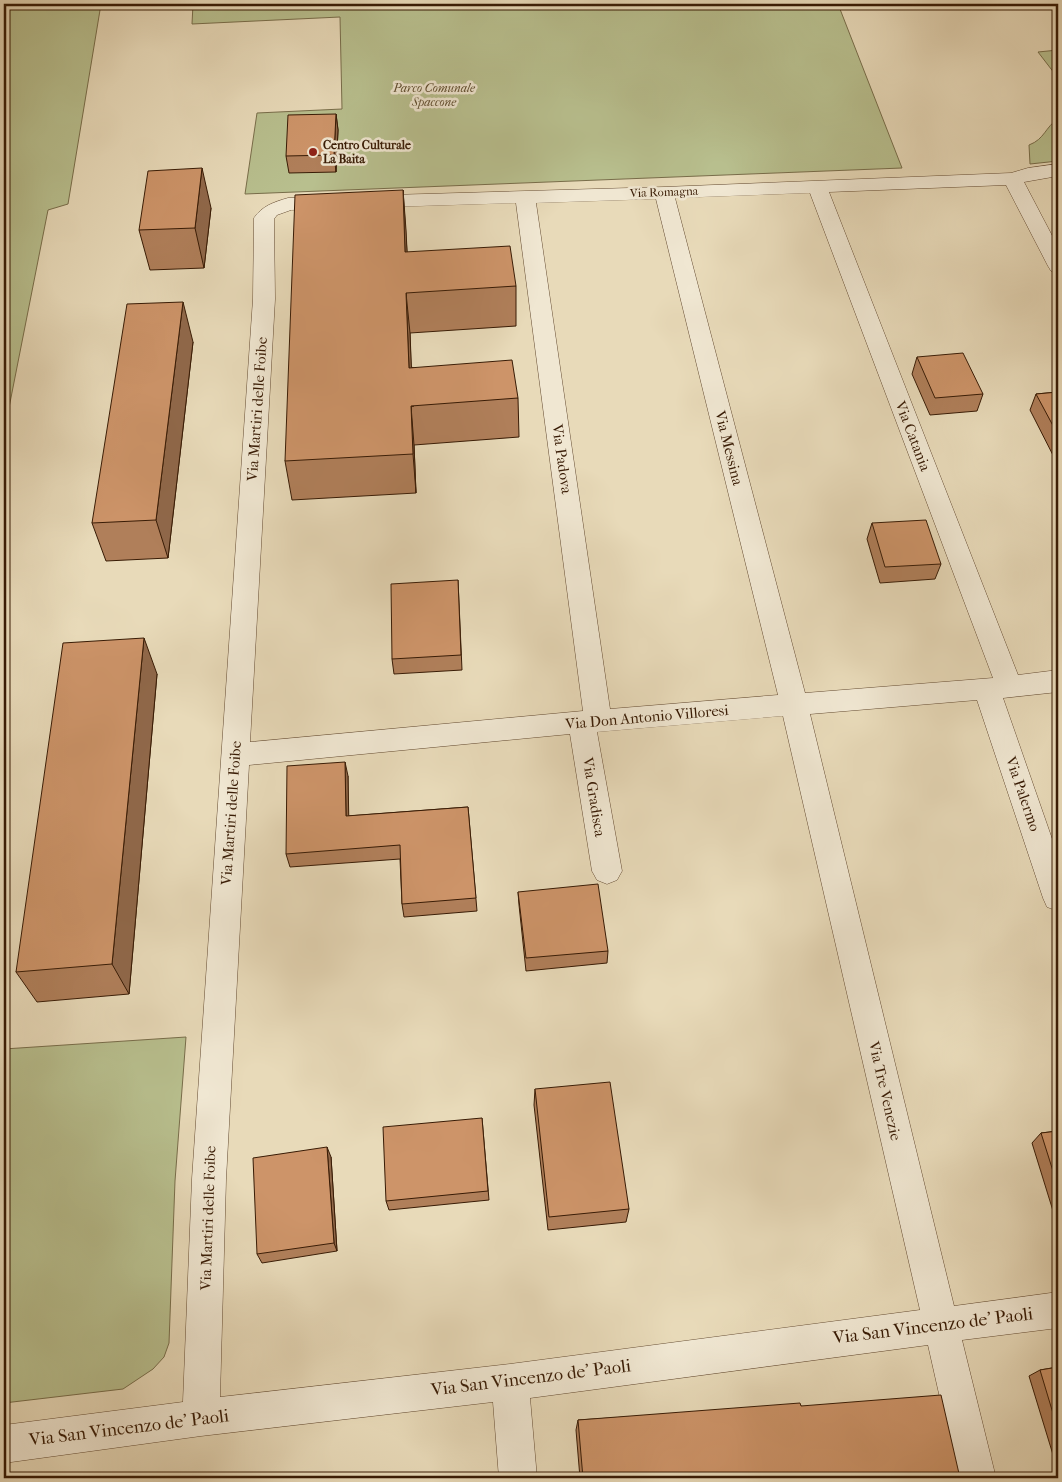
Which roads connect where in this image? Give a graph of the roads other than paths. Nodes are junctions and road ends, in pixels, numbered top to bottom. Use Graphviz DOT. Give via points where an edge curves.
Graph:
graph roads {
  1 [pos="1058,170"];
  2 [pos="1013,179"];
  3 [pos="816,186"];
  4 [pos="664,193"];
  5 [pos="525,197"];
  6 [pos="270,211"];
  7 [pos="1058,266"];
  8 [pos="1058,681"];
  9 [pos="998,687"];
  10 [pos="794,704"];
  11 [pos="590,722"];
  12 [pos="235,755"];
  13 [pos="606,871"];
  14 [pos="1058,898"];
  15 [pos="1058,1310"];
  16 [pos="940,1325"];
  17 [pos="510,1382"];
  18 [pos="201,1418"];
  19 [pos="4,1444"];
  20 [pos="518,1478"];
  21 [pos="976,1478"];
  1 -- 2 [label="street, Via Romagna"];
  2 -- 3 [label="street, Via Romagna"];
  2 -- 7 [label="street"];
  3 -- 4 [label="street, Via Romagna"];
  3 -- 9 [label="street, Via Catania"];
  4 -- 5 [label="street, Via Romagna"];
  4 -- 10 [label="street, Via Messina"];
  5 -- 6 [label="street, Via Romagna" via="288,204"];
  5 -- 11 [label="street, Via Padova"];
  6 -- 12 [label="street, Via Martiri delle Foibe" via="264,218 264,299"];
  8 -- 9 [label="street, Via Don Antonio Villoresi"];
  9 -- 10 [label="street, Via Don Antonio Villoresi"];
  9 -- 14 [label="street, Via Palermo"];
  10 -- 11 [label="street, Via Don Antonio Villoresi"];
  10 -- 16 [label="street, Via Tre Venezie"];
  11 -- 12 [label="street, Via Don Antonio Villoresi"];
  11 -- 13 [label="street, Via Gradisca"];
  12 -- 18 [label="street, Via Martiri delle Foibe" via="210,1170"];
  15 -- 16 [label="street, Via San Vincenzo de' Paoli"];
  16 -- 17 [label="street, Via San Vincenzo de' Paoli"];
  16 -- 21 [label="street, Via Tre Venezie"];
  17 -- 18 [label="street, Via San Vincenzo de' Paoli"];
  17 -- 20 [label="street"];
  18 -- 19 [label="street, Via San Vincenzo de' Paoli"];
}
